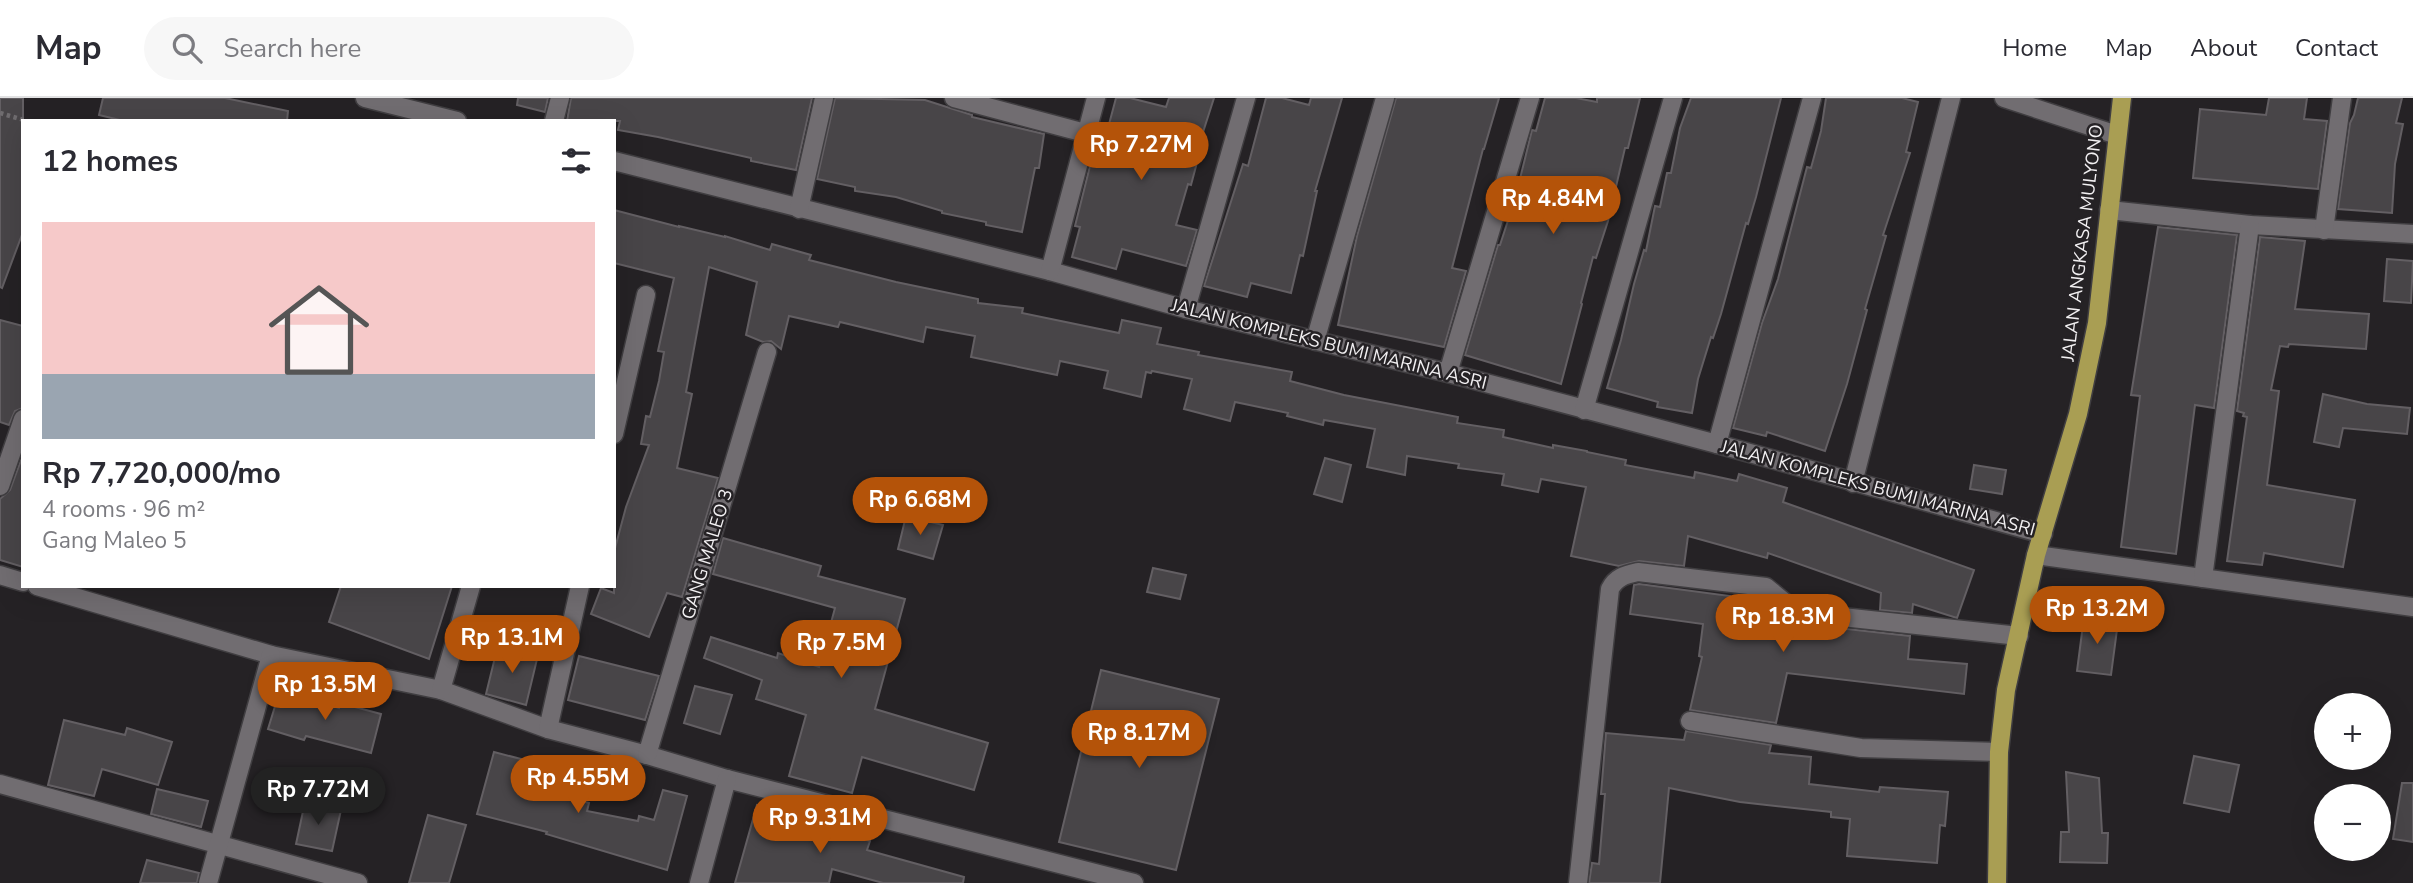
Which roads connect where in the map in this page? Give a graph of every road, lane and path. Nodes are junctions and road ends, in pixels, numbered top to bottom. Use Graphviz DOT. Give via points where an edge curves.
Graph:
graph roads {
  1 [pos="365,98"];
  2 [pos="560,98"];
  3 [pos="824,98"];
  4 [pos="954,98"];
  5 [pos="1096,98"];
  6 [pos="1246,98"];
  7 [pos="1385,98"];
  8 [pos="1530,98"];
  9 [pos="1673,98"];
  10 [pos="1812,98"];
  11 [pos="1951,98"];
  12 [pos="2004,98"];
  13 [pos="2122,98"];
  14 [pos="2342,98"];
  15 [pos="0,113"];
  16 [pos="21,119"];
  17 [pos="449,119"];
  18 [pos="555,119"];
  19 [pos="1085,133"];
  20 [pos="2117,135"];
  21 [pos="616,162"];
  22 [pos="799,209"];
  23 [pos="2109,210"];
  24 [pos="2250,225"];
  25 [pos="2324,230"];
  26 [pos="2413,234"];
  27 [pos="1050,271"];
  28 [pos="646,295"];
  29 [pos="1186,309"];
  30 [pos="1315,341"];
  31 [pos="767,352"];
  32 [pos="1448,373"];
  33 [pos="1584,410"];
  34 [pos="21,425"];
  35 [pos="616,425"];
  36 [pos="1717,444"];
  37 [pos="1853,483"];
  38 [pos="0,486"];
  39 [pos="2043,534"];
  40 [pos="2036,555"];
  41 [pos="0,575"];
  42 [pos="2203,578"];
  43 [pos="21,581"];
  44 [pos="44,588"];
  45 [pos="470,588"];
  46 [pos="580,588"];
  47 [pos="2413,607"];
  48 [pos="2019,635"];
  49 [pos="271,655"];
  50 [pos="442,690"];
  51 [pos="1690,721"];
  52 [pos="548,729"];
  53 [pos="1999,752"];
  54 [pos="647,755"];
  55 [pos="727,779"];
  56 [pos="0,784"];
  57 [pos="219,844"];
  58 [pos="208,883"];
  59 [pos="358,883"];
  60 [pos="699,883"];
  61 [pos="1135,883"];
  62 [pos="1578,883"];
  63 [pos="1997,883"];
  1 -- 17 [label="street"];
  2 -- 18 [label="street"];
  3 -- 22 [label="street"];
  4 -- 19 [label="street"];
  5 -- 19 [label="street"];
  6 -- 29 [label="street"];
  7 -- 30 [label="street"];
  8 -- 32 [label="street"];
  9 -- 33 [label="street"];
  10 -- 36 [label="street"];
  11 -- 37 [label="street"];
  12 -- 20 [label="street"];
  13 -- 20 [label="main road, JALAN ANGKASA MULYONO"];
  14 -- 25 [label="street"];
  15 -- 16 [label="path"];
  19 -- 27 [label="street"];
  20 -- 23 [label="main road, JALAN ANGKASA MULYONO"];
  21 -- 22 [label="street, JALAN KOMPLEKS BUMI MARINA ASRI"];
  22 -- 27 [label="street, JALAN KOMPLEKS BUMI MARINA ASRI"];
  23 -- 24 [label="street"];
  23 -- 39 [label="main road, JALAN ANGKASA MULYONO" via="2097,323 2078,414"];
  24 -- 25 [label="street"];
  24 -- 42 [label="street"];
  25 -- 26 [label="street"];
  27 -- 29 [label="street, JALAN KOMPLEKS BUMI MARINA ASRI"];
  28 -- 35 [label="street"];
  29 -- 30 [label="street, JALAN KOMPLEKS BUMI MARINA ASRI"];
  30 -- 32 [label="street, JALAN KOMPLEKS BUMI MARINA ASRI"];
  31 -- 54 [label="street, GANG MALEO 3"];
  32 -- 33 [label="street, JALAN KOMPLEKS BUMI MARINA ASRI"];
  33 -- 36 [label="street, JALAN KOMPLEKS BUMI MARINA ASRI"];
  34 -- 38 [label="street"];
  36 -- 37 [label="street, JALAN KOMPLEKS BUMI MARINA ASRI"];
  37 -- 39 [label="street, JALAN KOMPLEKS BUMI MARINA ASRI"];
  39 -- 40 [label="main road, JALAN ANGKASA MULYONO"];
  40 -- 42 [label="street"];
  40 -- 48 [label="main road, JALAN ANGKASA MULYONO"];
  41 -- 43 [label="street"];
  42 -- 47 [label="street"];
  44 -- 49 [label="street"];
  45 -- 50 [label="street"];
  46 -- 52 [label="street"];
  48 -- 53 [label="main road, JALAN ANGKASA MULYONO" via="2006,690"];
  48 -- 62 [label="street" via="1805,612 1786,605 1766,587 1638,572 1623,575 1610,589"];
  49 -- 50 [label="street"];
  49 -- 57 [label="street"];
  50 -- 52 [label="street"];
  51 -- 53 [label="street" via="1861,748"];
  52 -- 54 [label="street"];
  53 -- 63 [label="main road, JALAN ANGKASA MULYONO"];
  54 -- 55 [label="street"];
  55 -- 60 [label="street"];
  55 -- 61 [label="street"];
  56 -- 57 [label="street"];
  57 -- 58 [label="street"];
  57 -- 59 [label="street"];
}
